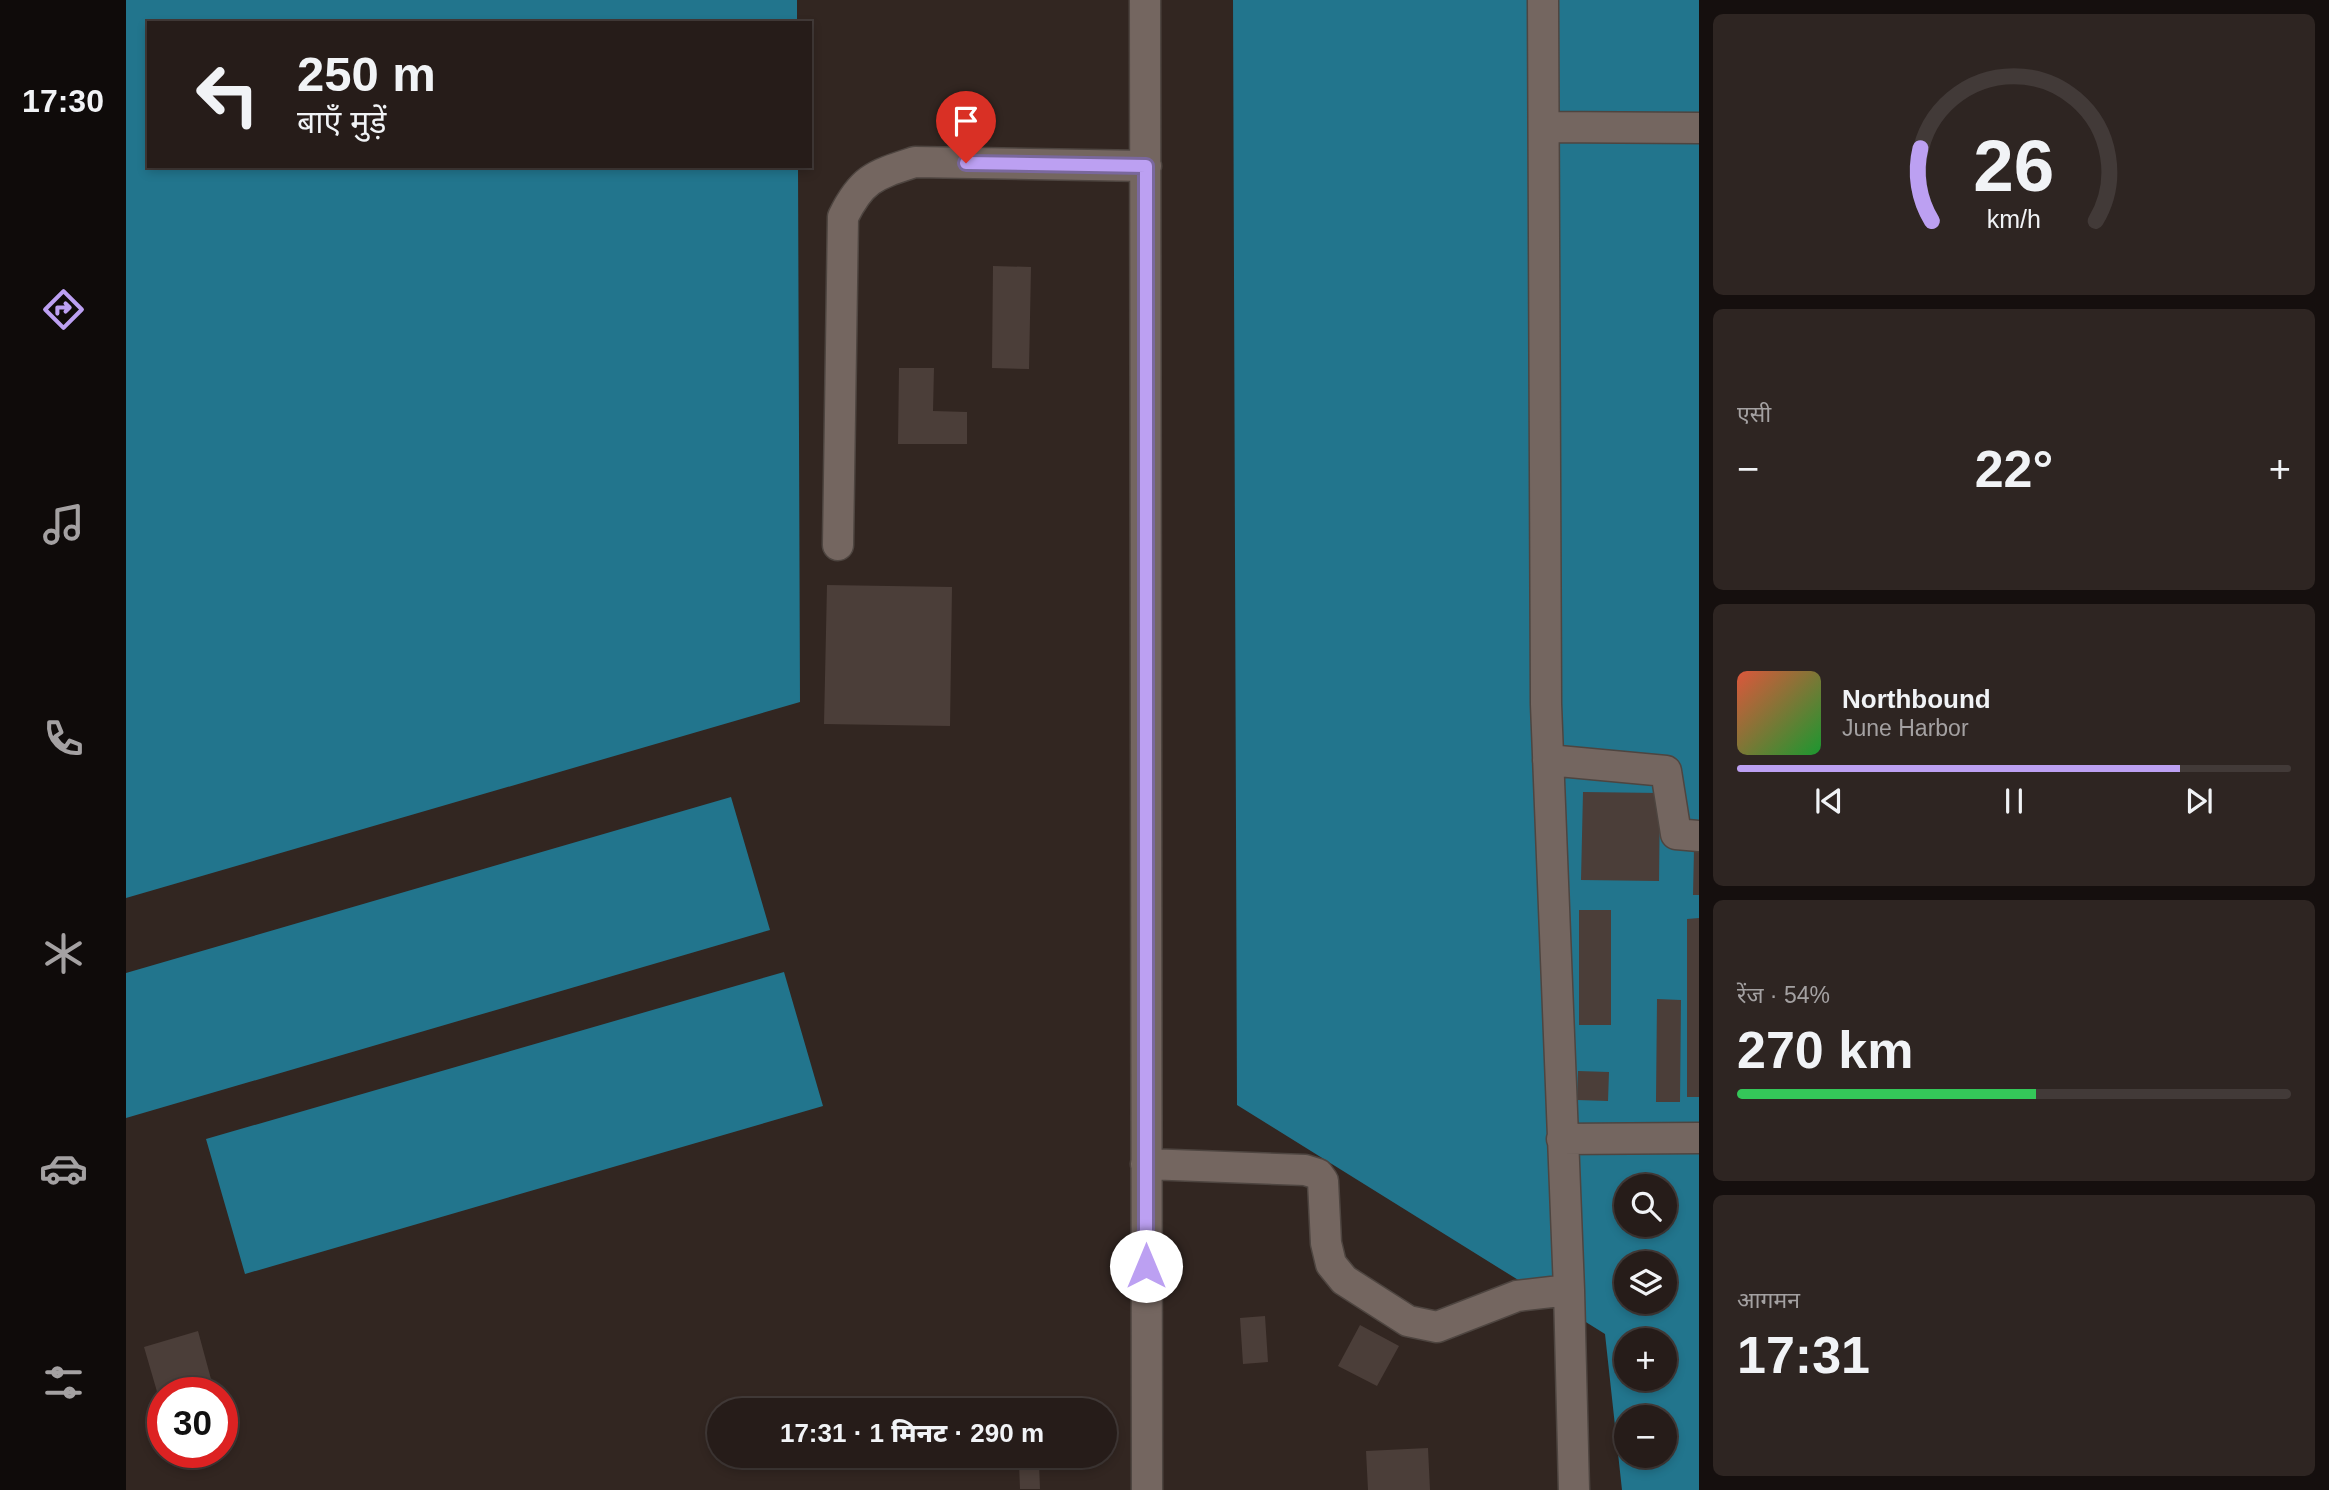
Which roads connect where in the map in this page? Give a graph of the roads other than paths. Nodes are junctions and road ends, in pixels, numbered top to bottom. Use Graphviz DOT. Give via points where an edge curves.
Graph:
graph roads {
  1 [pos="1145,0"];
  2 [pos="1543,0"];
  3 [pos="1544,127"];
  4 [pos="1699,128"];
  5 [pos="1146,166"];
  6 [pos="838,545"];
  7 [pos="1548,760"];
  8 [pos="1699,836"];
  9 [pos="1699,1138"];
  10 [pos="1562,1139"];
  11 [pos="1146,1164"];
  12 [pos="1569,1290"];
  13 [pos="1147,1490"];
  14 [pos="1574,1490"];
  1 -- 5 [label="street"];
  2 -- 3 [label="street"];
  3 -- 4 [label="street"];
  3 -- 7 [label="street"];
  5 -- 6 [label="street" via="915,162 885,171 857,188 843,217"];
  5 -- 11 [label="street"];
  7 -- 8 [label="street" via="1666,771 1676,834"];
  7 -- 10 [label="street"];
  9 -- 10 [label="street"];
  10 -- 12 [label="street"];
  11 -- 12 [label="street" via="1318,1174 1323,1181 1331,1264 1344,1280 1408,1321 1437,1328 1517,1296"];
  11 -- 13 [label="street"];
  12 -- 14 [label="street"];
}
